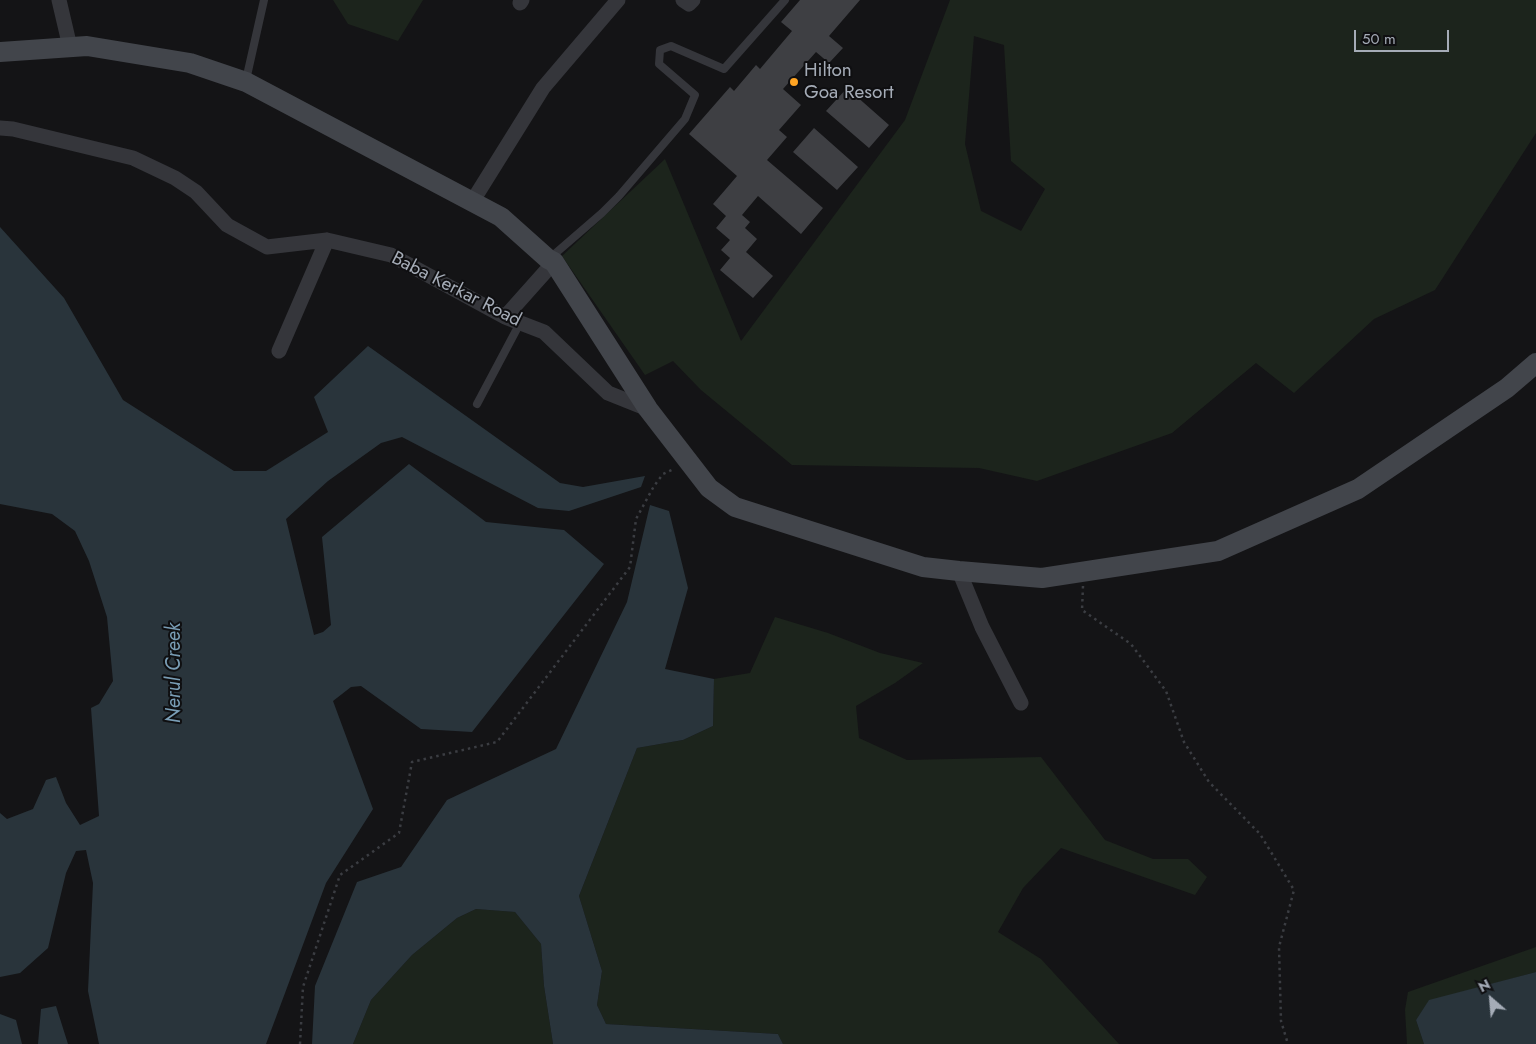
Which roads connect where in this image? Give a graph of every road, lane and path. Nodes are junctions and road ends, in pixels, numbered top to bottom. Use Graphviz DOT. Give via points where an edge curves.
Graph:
graph roads {
  1 [pos="59,0"];
  2 [pos="264,0"];
  3 [pos="618,0"];
  4 [pos="683,0"];
  5 [pos="693,0"];
  6 [pos="785,0"];
  7 [pos="70,47"];
  8 [pos="0,52"];
  9 [pos="246,82"];
  10 [pos="0,128"];
  11 [pos="472,202"];
  12 [pos="327,240"];
  13 [pos="551,261"];
  14 [pos="505,317"];
  15 [pos="520,323"];
  16 [pos="279,351"];
  17 [pos="1536,362"];
  18 [pos="477,404"];
  19 [pos="648,409"];
  20 [pos="663,474"];
  21 [pos="959,570"];
  22 [pos="1083,572"];
  23 [pos="1022,703"];
  24 [pos="300,1044"];
  25 [pos="1288,1044"];
  1 -- 7 [label="street"];
  2 -- 9 [label="lane"];
  3 -- 11 [label="street" via="543,88"];
  4 -- 5 [label="street" via="689,4"];
  6 -- 13 [label="lane" via="724,69 671,46 660,50 660,64 695,95 684,119 602,213"];
  7 -- 8 [label="main road"];
  7 -- 9 [label="main road" via="87,46 190,63"];
  9 -- 11 [label="main road"];
  10 -- 12 [label="street, Baba Kerkar Road" via="133,158 175,178 196,192 227,225 267,247"];
  11 -- 13 [label="main road" via="502,217"];
  12 -- 14 [label="street, Baba Kerkar Road" via="391,255"];
  12 -- 16 [label="street"];
  13 -- 14 [label="street"];
  13 -- 19 [label="main road"];
  14 -- 15 [label="street, Baba Kerkar Road"];
  15 -- 18 [label="lane"];
  15 -- 19 [label="street, Baba Kerkar Road" via="544,332 608,394"];
  17 -- 22 [label="main road" via="1507,388 1358,489 1218,551"];
  19 -- 21 [label="main road" via="709,488 735,507 923,567"];
  20 -- 24 [label="path" via="636,519 630,567 497,742 412,762 398,834 340,875 303,987"];
  21 -- 22 [label="main road" via="1042,578"];
  21 -- 23 [label="street" via="982,627"];
  22 -- 25 [label="path" via="1082,610 1131,644 1166,691 1184,742 1209,782 1260,834 1294,890 1280,947 1281,1021"];
}
